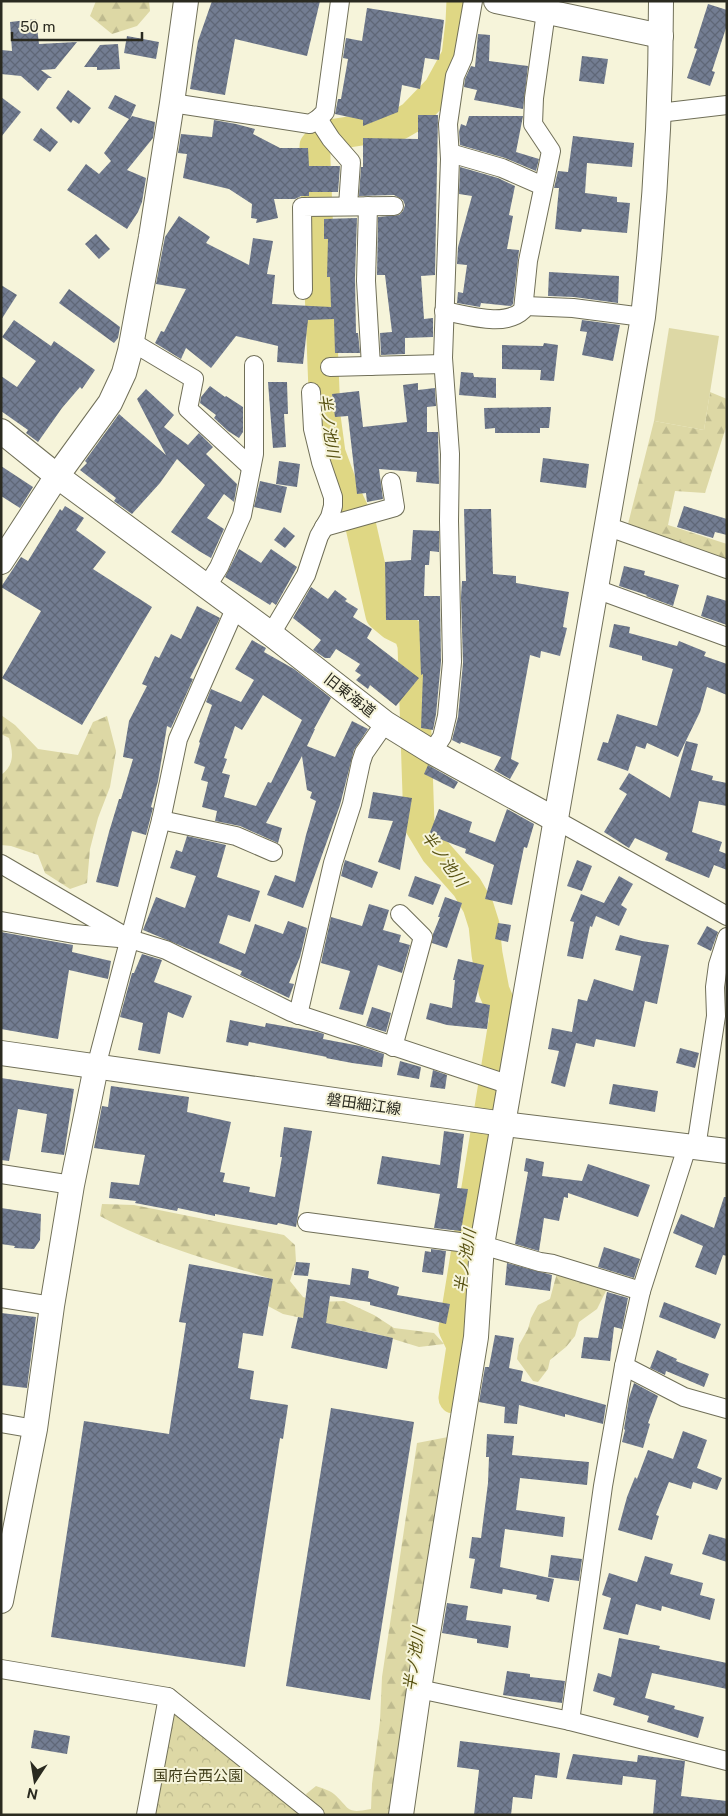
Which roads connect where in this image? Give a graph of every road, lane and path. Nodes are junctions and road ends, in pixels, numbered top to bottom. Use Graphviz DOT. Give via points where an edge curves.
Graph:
graph roads {
  1 [pos="186,1"];
  2 [pos="340,1"];
  3 [pos="473,1"];
  4 [pos="496,1"];
  5 [pos="661,1"];
  6 [pos="546,12"];
  7 [pos="661,36"];
  8 [pos="172,103"];
  9 [pos="727,105"];
  10 [pos="659,113"];
  11 [pos="325,129"];
  12 [pos="450,153"];
  13 [pos="544,186"];
  14 [pos="348,206"];
  15 [pos="368,206"];
  16 [pos="394,206"];
  17 [pos="303,290"];
  18 [pos="524,306"];
  19 [pos="444,311"];
  20 [pos="643,317"];
  21 [pos="132,342"];
  22 [pos="444,364"];
  23 [pos="254,365"];
  24 [pos="370,366"];
  25 [pos="330,367"];
  26 [pos="311,392"];
  27 [pos="1,431"];
  28 [pos="251,467"];
  29 [pos="58,476"];
  30 [pos="391,482"];
  31 [pos="606,526"];
  32 [pos="324,527"];
  33 [pos="1,562"];
  34 [pos="727,569"];
  35 [pos="206,588"];
  36 [pos="596,589"];
  37 [pos="235,609"];
  38 [pos="271,634"];
  39 [pos="727,637"];
  40 [pos="385,723"];
  41 [pos="432,752"];
  42 [pos="161,820"];
  43 [pos="556,820"];
  44 [pos="273,852"];
  45 [pos="1,864"];
  46 [pos="400,914"];
  47 [pos="727,916"];
  48 [pos="1,921"];
  49 [pos="727,937"];
  50 [pos="130,939"];
  51 [pos="298,1014"];
  52 [pos="394,1047"];
  53 [pos="1,1053"];
  54 [pos="96,1067"];
  55 [pos="510,1085"];
  56 [pos="504,1124"];
  57 [pos="692,1147"];
  58 [pos="727,1151"];
  59 [pos="1,1174"];
  60 [pos="72,1185"];
  61 [pos="307,1222"];
  62 [pos="482,1245"];
  63 [pos="641,1291"];
  64 [pos="1,1298"];
  65 [pos="52,1306"];
  66 [pos="624,1366"];
  67 [pos="727,1409"];
  68 [pos="1,1423"];
  69 [pos="34,1429"];
  70 [pos="7,1537"];
  71 [pos="1,1601"];
  72 [pos="1,1669"];
  73 [pos="420,1689"];
  74 [pos="168,1697"];
  75 [pos="570,1721"];
  76 [pos="727,1761"];
  77 [pos="146,1815"];
  78 [pos="315,1815"];
  79 [pos="402,1815"];
  1 -- 8 [label="street"];
  2 -- 11 [label="street"];
  3 -- 12 [label="street" via="450,106"];
  4 -- 6 [label="street"];
  5 -- 7 [label="street"];
  6 -- 7 [label="street"];
  6 -- 13 [label="street" via="533,124 551,151"];
  7 -- 10 [label="street"];
  8 -- 11 [label="street"];
  8 -- 21 [label="street"];
  9 -- 10 [label="street"];
  10 -- 20 [label="street"];
  11 -- 14 [label="street" via="351,162"];
  12 -- 13 [label="street" via="502,168"];
  12 -- 19 [label="street"];
  13 -- 18 [label="street" via="528,261"];
  14 -- 15 [label="street"];
  14 -- 17 [label="street" via="302,207"];
  15 -- 16 [label="street"];
  15 -- 24 [label="street" via="366,281"];
  18 -- 19 [label="street" via="517,316 498,320"];
  18 -- 20 [label="street" via="573,308"];
  19 -- 22 [label="street"];
  20 -- 31 [label="street"];
  21 -- 28 [label="street" via="194,379 188,409"];
  21 -- 29 [label="street" via="124,373 110,403"];
  22 -- 24 [label="street"];
  22 -- 41 [label="street" via="450,454 452,662 448,716 442,737"];
  23 -- 28 [label="street" via="254,454"];
  24 -- 25 [label="street"];
  26 -- 32 [label="street" via="313,429 333,497 333,506"];
  27 -- 29 [label="street, 旧東海道"];
  28 -- 35 [label="street" via="242,515"];
  29 -- 33 [label="street"];
  29 -- 35 [label="street, 旧東海道"];
  30 -- 32 [label="street" via="395,508"];
  31 -- 34 [label="street"];
  31 -- 36 [label="street"];
  32 -- 38 [label="street" via="306,575"];
  35 -- 37 [label="street, 旧東海道"];
  36 -- 39 [label="street"];
  36 -- 43 [label="street"];
  37 -- 38 [label="street, 旧東海道"];
  37 -- 42 [label="street" via="178,739"];
  38 -- 40 [label="street, 旧東海道"];
  40 -- 41 [label="street, 旧東海道"];
  40 -- 51 [label="street" via="361,762 352,804 333,863"];
  41 -- 43 [label="street, 旧東海道"];
  42 -- 44 [label="street" via="236,836"];
  42 -- 50 [label="street"];
  43 -- 47 [label="street, 旧東海道"];
  43 -- 55 [label="street"];
  45 -- 50 [label="street"];
  46 -- 52 [label="street" via="423,937"];
  48 -- 50 [label="street" via="74,934"];
  49 -- 57 [label="street" via="718,965 716,1016"];
  50 -- 51 [label="street" via="166,950"];
  50 -- 54 [label="street"];
  51 -- 52 [label="street"];
  52 -- 55 [label="street"];
  53 -- 54 [label="street, 磐田細江線"];
  54 -- 56 [label="street, 磐田細江線"];
  54 -- 60 [label="street"];
  55 -- 56 [label="street"];
  56 -- 57 [label="street, 磐田細江線"];
  56 -- 62 [label="street"];
  57 -- 58 [label="street, 磐田細江線"];
  57 -- 63 [label="street"];
  59 -- 60 [label="street"];
  60 -- 65 [label="street"];
  61 -- 62 [label="street"];
  62 -- 63 [label="street"];
  62 -- 73 [label="street" via="476,1337"];
  63 -- 66 [label="street"];
  64 -- 65 [label="street"];
  65 -- 69 [label="street"];
  66 -- 67 [label="street" via="684,1397"];
  66 -- 75 [label="street" via="603,1486"];
  68 -- 69 [label="street"];
  69 -- 70 [label="street"];
  70 -- 71 [label="street"];
  72 -- 74 [label="street"];
  73 -- 75 [label="street"];
  73 -- 79 [label="street"];
  74 -- 77 [label="street"];
  74 -- 78 [label="street"];
  75 -- 76 [label="street"];
}
